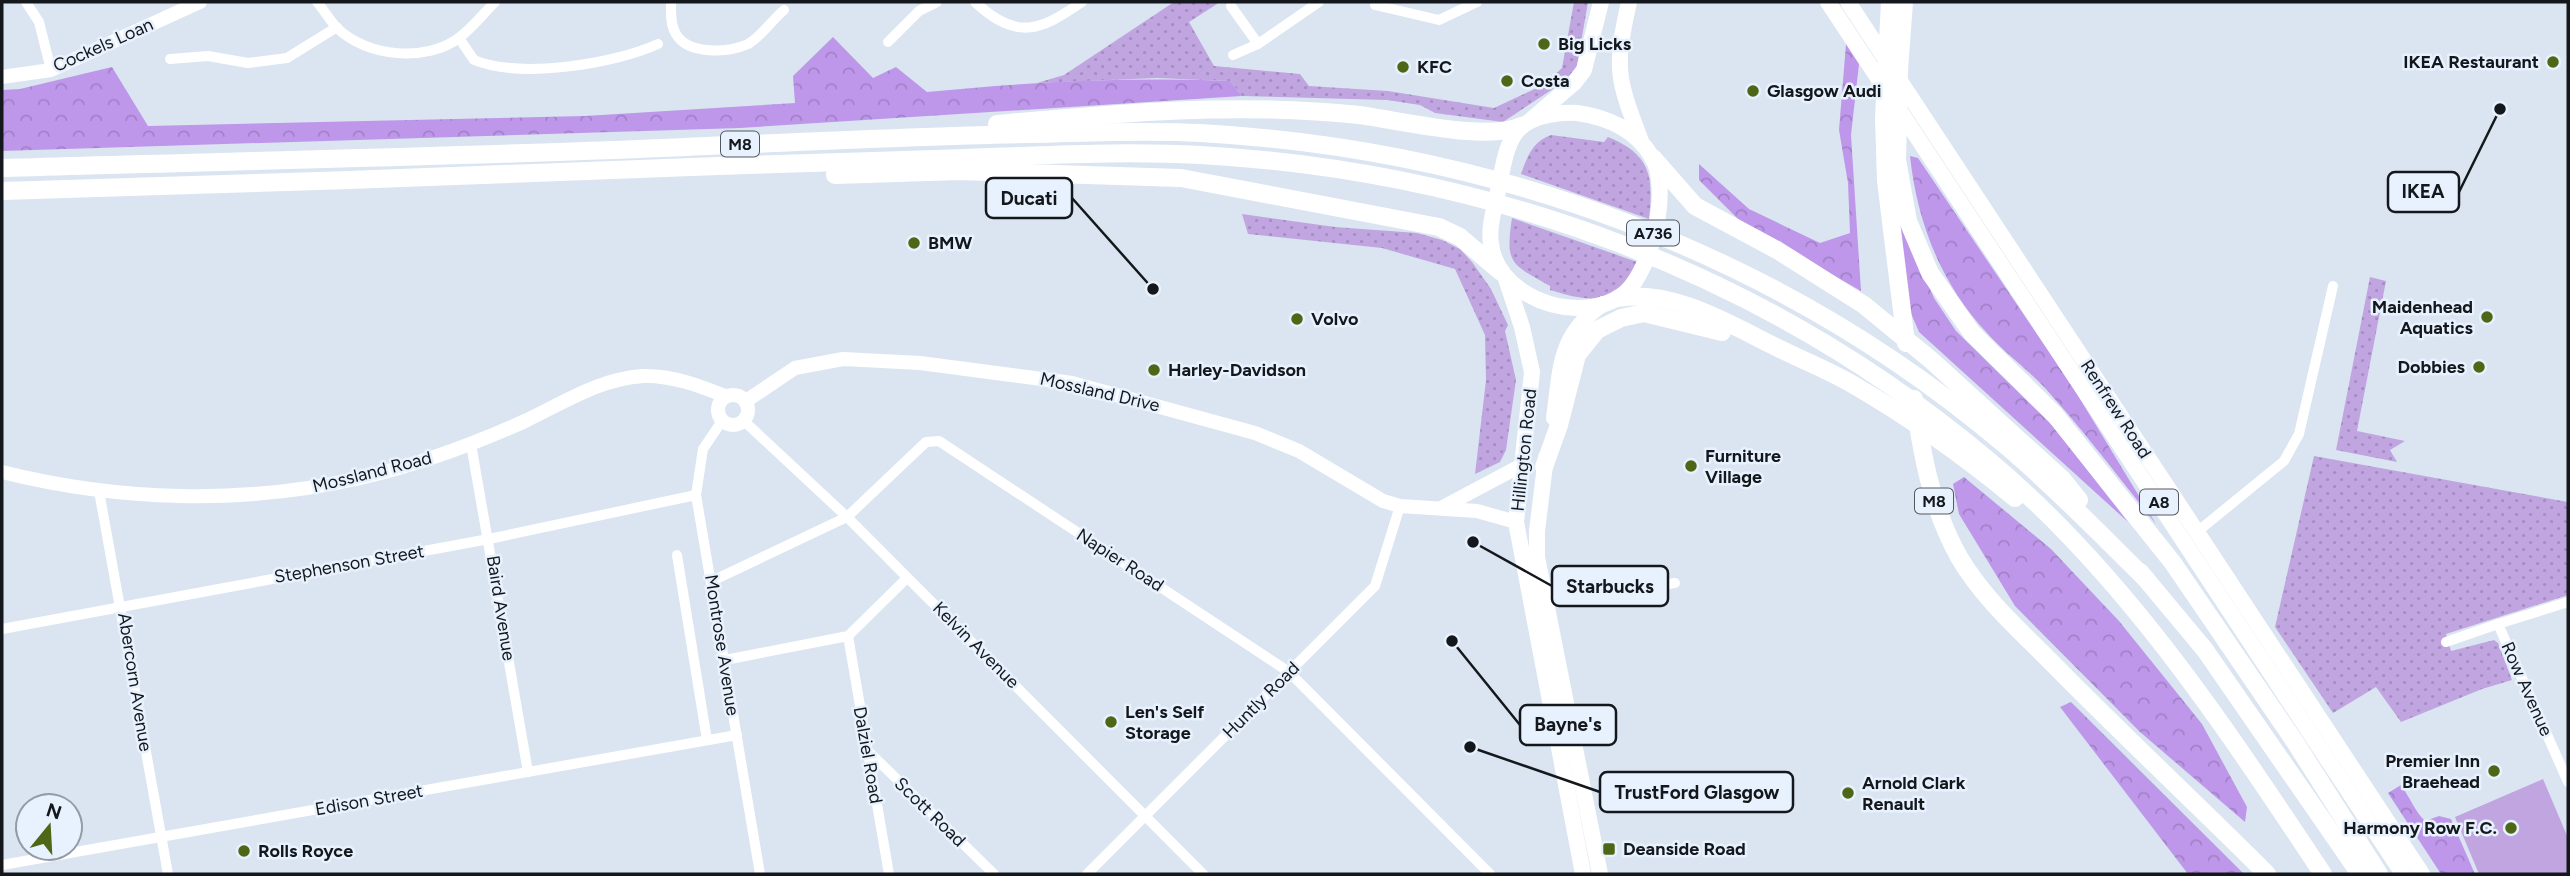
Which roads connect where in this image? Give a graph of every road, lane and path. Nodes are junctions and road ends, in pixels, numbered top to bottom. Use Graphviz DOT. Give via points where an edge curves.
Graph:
graph roads {
  1 [pos="26,2"];
  2 [pos="200,2"];
  3 [pos="317,2"];
  4 [pos="495,2"];
  5 [pos="671,2"];
  6 [pos="937,2"];
  7 [pos="975,2"];
  8 [pos="1082,2"];
  9 [pos="1319,2"];
  10 [pos="1477,2"];
  11 [pos="1601,2"];
  12 [pos="1629,2"];
  13 [pos="1829,2"];
  14 [pos="1890,2"];
  15 [pos="1904,2"];
  16 [pos="1231,5"];
  17 [pos="1375,5"];
  18 [pos="1852,8"];
  19 [pos="784,10"];
  20 [pos="337,27"];
  21 [pos="459,38"];
  22 [pos="888,42"];
  23 [pos="658,44"];
  24 [pos="1258,44"];
  25 [pos="1233,55"];
  26 [pos="170,60"];
  27 [pos="51,70"];
  28 [pos="2,77"];
  29 [pos="1920,123"];
  30 [pos="1526,124"];
  31 [pos="848,138"];
  32 [pos="1648,152"];
  33 [pos="2,168"];
  34 [pos="339,181"];
  35 [pos="2,191"];
  36 [pos="1503,274"];
  37 [pos="2333,286"];
  38 [pos="1611,301"];
  39 [pos="1782,350"];
  40 [pos="725,396"];
  41 [pos="747,401"];
  42 [pos="722,421"];
  43 [pos="744,421"];
  44 [pos="471,444"];
  45 [pos="1522,465"];
  46 [pos="1544,467"];
  47 [pos="2,472"];
  48 [pos="99,491"];
  49 [pos="696,495"];
  50 [pos="1400,506"];
  51 [pos="1443,507"];
  52 [pos="847,517"];
  53 [pos="1516,522"];
  54 [pos="2197,532"];
  55 [pos="489,539"];
  56 [pos="677,555"];
  57 [pos="2088,558"];
  58 [pos="907,578"];
  59 [pos="2146,579"];
  60 [pos="712,581"];
  61 [pos="1675,583"];
  62 [pos="1547,602"];
  63 [pos="2568,602"];
  64 [pos="122,606"];
  65 [pos="2498,624"];
  66 [pos="2,629"];
  67 [pos="848,636"];
  68 [pos="2446,642"];
  69 [pos="725,660"];
  70 [pos="1289,672"];
  71 [pos="737,735"];
  72 [pos="707,740"];
  73 [pos="866,750"];
  74 [pos="528,772"];
  75 [pos="2568,782"];
  76 [pos="1145,817"];
  77 [pos="160,837"];
  78 [pos="2,865"];
  79 [pos="168,874"];
  80 [pos="760,874"];
  81 [pos="889,874"];
  82 [pos="994,874"];
  83 [pos="1087,874"];
  84 [pos="1203,874"];
  85 [pos="1490,874"];
  86 [pos="1583,874"];
  87 [pos="1600,874"];
  88 [pos="2267,874"];
  89 [pos="2323,874"];
  90 [pos="2360,874"];
  91 [pos="2379,874"];
  92 [pos="2403,874"];
  93 [pos="2421,874"];
  1 -- 27 [label="street" via="39,22"];
  2 -- 27 [label="street, Cockels Loan"];
  3 -- 20 [label="street"];
  4 -- 21 [label="street"];
  5 -- 19 [label="street" via="676,34 686,45 700,49 723,50 749,43"];
  6 -- 22 [label="street" via="919,11"];
  7 -- 8 [label="street" via="999,20 1030,30 1054,22"];
  9 -- 24 [label="street"];
  10 -- 17 [label="street" via="1439,20"];
  11 -- 30 [label="main road" via="1584,70"];
  12 -- 32 [label="main road, A736" via="1618,46 1618,67 1623,92"];
  13 -- 29 [label="main road, Renfrew Road / A8"];
  14 -- 88 [label="highway, M8" via="1884,145 1887,206 1922,455 1938,512 1968,571 2004,615"];
  15 -- 91 [label="highway" via="1898,168 1908,221 1930,273 1972,332 2055,415 2173,563"];
  16 -- 24 [label="street"];
  18 -- 29 [label="main road, Renfrew Road / A8"];
  20 -- 21 [label="street" via="361,44 388,52 433,51"];
  20 -- 26 [label="street" via="287,58 248,63 208,56"];
  21 -- 23 [label="street" via="474,60 510,69 596,62"];
  24 -- 25 [label="street"];
  27 -- 28 [label="street, Cockels Loan"];
  29 -- 54 [label="main road, Renfrew Road / A8"];
  29 -- 92 [label="main road, Renfrew Road / A8"];
  30 -- 31 [label="highway, M8" via="1492,134 1352,114 1194,108"];
  30 -- 32 [label="main road" via="1559,114 1587,114 1621,126"];
  30 -- 36 [label="main road" via="1510,145 1503,165 1490,235"];
  31 -- 33 [label="highway, M8"];
  31 -- 59 [label="highway, M8" via="1194,133 1332,145 1525,187 1676,243 1776,290 1868,345 2006,445"];
  32 -- 38 [label="main road, A736" via="1660,194 1653,237 1640,275"];
  32 -- 59 [label="highway, M8" via="1695,206 1864,305 1931,360 2062,479"];
  34 -- 35 [label="highway, M8"];
  34 -- 36 [label="highway, M8" via="959,171 1144,175 1279,194 1439,227 1460,237"];
  34 -- 57 [label="highway, M8" via="1164,155 1328,167 1471,195 1623,244 1779,317 1938,421 2006,475"];
  36 -- 38 [label="main road" via="1523,292 1553,304 1581,309"];
  36 -- 45 [label="main road, Hillington Road" via="1524,331 1532,372"];
  37 -- 54 [label="street" via="2299,434 2265,479"];
  38 -- 39 [label="highway, M8" via="1648,295 1666,300"];
  38 -- 46 [label="main road, Hillington Road / A736" via="1580,322 1566,344"];
  39 -- 46 [label="highway, M8" via="1653,313 1633,314 1604,326 1577,355"];
  39 -- 57 [label="highway, M8" via="1875,398 1941,442"];
  40 -- 41 [label="street" via="738,395"];
  40 -- 42 [label="street" via="718,413"];
  40 -- 44 [label="street, Mossland Road" via="665,377 615,380"];
  41 -- 43 [label="street"];
  41 -- 50 [label="street, Mossland Drive" via="795,369 843,359 920,363 1073,383 1255,433 1299,451 1367,494"];
  42 -- 43 [label="street" via="730,425"];
  42 -- 49 [label="street, Montrose Avenue" via="703,449"];
  43 -- 52 [label="street, Kelvin Avenue"];
  44 -- 48 [label="street, Mossland Road" via="363,478 288,491 229,496"];
  44 -- 55 [label="street, Baird Avenue"];
  45 -- 51 [label="street, Mossland Drive"];
  45 -- 53 [label="main road, Hillington Road"];
  46 -- 62 [label="main road, Hillington Road / A736" via="1536,531"];
  47 -- 48 [label="street, Mossland Road"];
  48 -- 64 [label="street, Abercorn Avenue"];
  49 -- 55 [label="street, Stephenson Street"];
  49 -- 60 [label="street, Montrose Avenue"];
  50 -- 51 [label="street, Mossland Drive"];
  50 -- 70 [label="street, Huntly Road" via="1375,586"];
  51 -- 53 [label="street, Mossland Drive" via="1477,510"];
  52 -- 58 [label="street, Kelvin Avenue"];
  52 -- 60 [label="street, Napier Road"];
  52 -- 70 [label="street, Napier Road" via="926,442 939,441"];
  53 -- 86 [label="main road, Hillington Road"];
  54 -- 93 [label="main road, Renfrew Road / A8"];
  55 -- 64 [label="street, Stephenson Street"];
  55 -- 74 [label="street, Baird Avenue"];
  56 -- 72 [label="street"];
  57 -- 89 [label="highway, M8" via="2192,684"];
  58 -- 67 [label="street"];
  58 -- 76 [label="street, Kelvin Avenue"];
  59 -- 90 [label="highway, M8" via="2206,650"];
  60 -- 69 [label="street, Montrose Avenue"];
  61 -- 62 [label="street"];
  62 -- 87 [label="main road, Hillington Road / A736"];
  63 -- 65 [label="street, Row Avenue"];
  64 -- 66 [label="street, Stephenson Street"];
  64 -- 77 [label="street, Abercorn Avenue"];
  65 -- 68 [label="street"];
  65 -- 75 [label="street, Row Avenue"];
  67 -- 69 [label="street"];
  67 -- 73 [label="street, Dalziel Road"];
  69 -- 71 [label="street, Montrose Avenue"];
  70 -- 76 [label="street, Huntly Road"];
  70 -- 85 [label="street, Napier Road"];
  71 -- 72 [label="street, Edison Street"];
  71 -- 80 [label="street, Montrose Avenue"];
  72 -- 74 [label="street, Edison Street"];
  73 -- 81 [label="street, Dalziel Road"];
  73 -- 82 [label="street, Scott Road"];
  74 -- 77 [label="street, Edison Street"];
  76 -- 83 [label="street, Huntly Road"];
  76 -- 84 [label="street, Kelvin Avenue"];
  77 -- 78 [label="street, Edison Street"];
  77 -- 79 [label="street, Abercorn Avenue"];
}
